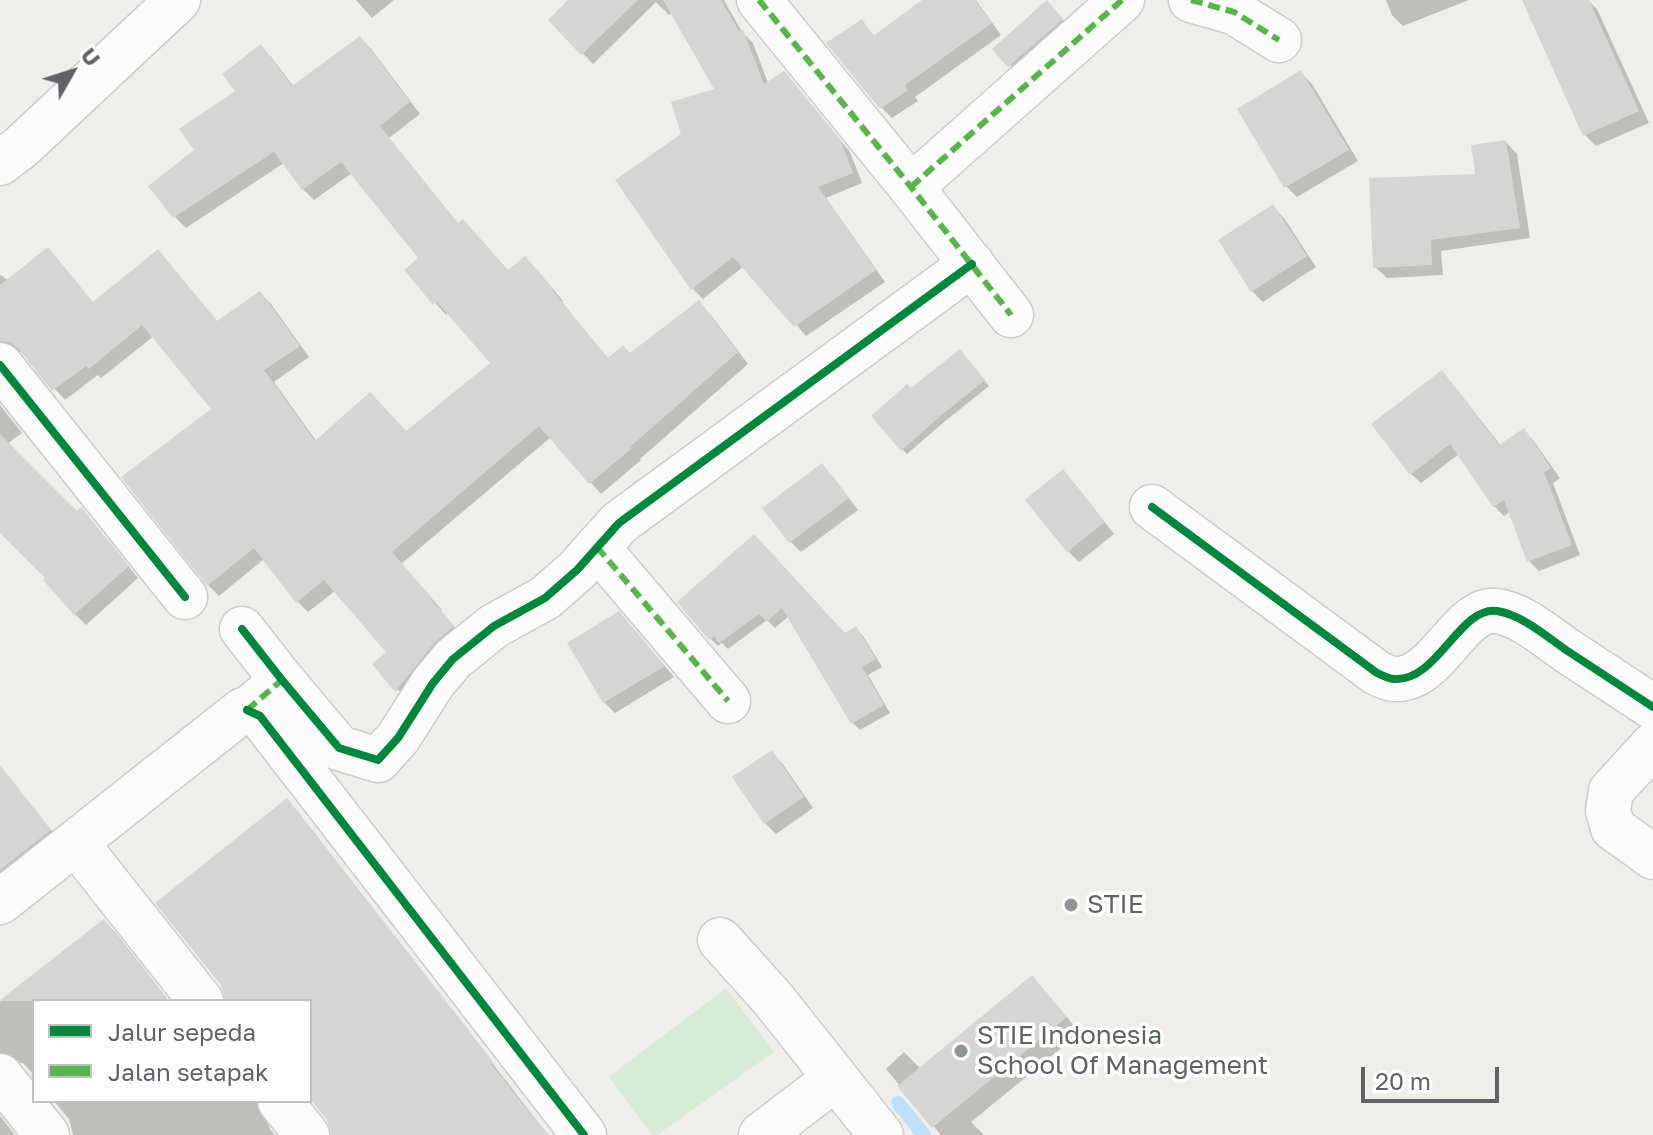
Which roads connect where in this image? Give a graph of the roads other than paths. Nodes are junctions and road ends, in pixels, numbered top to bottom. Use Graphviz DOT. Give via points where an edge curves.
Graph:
graph roads {
  1 [pos="178,0"];
  2 [pos="759,0"];
  3 [pos="1122,0"];
  4 [pos="1191,0"];
  5 [pos="1279,40"];
  6 [pos="7,145"];
  7 [pos="911,187"];
  8 [pos="972,264"];
  9 [pos="1011,315"];
  10 [pos="0,365"];
  11 [pos="1152,507"];
  12 [pos="597,547"];
  13 [pos="185,597"];
  14 [pos="242,629"];
  15 [pos="282,680"];
  16 [pos="728,701"];
  17 [pos="1653,707"];
  18 [pos="247,710"];
  19 [pos="1653,745"];
  20 [pos="76,843"];
  21 [pos="1653,857"];
  22 [pos="0,902"];
  23 [pos="720,940"];
  24 [pos="199,999"];
  25 [pos="0,1076"];
  26 [pos="836,1078"];
  27 [pos="282,1103"];
  28 [pos="47,1135"];
  29 [pos="307,1135"];
  30 [pos="584,1135"];
  31 [pos="761,1135"];
  32 [pos="881,1135"];
  1 -- 6 [label="street"];
  2 -- 7 [label="street"];
  3 -- 7 [label="street"];
  4 -- 5 [label="street" via="1234,12"];
  7 -- 8 [label="street"];
  8 -- 9 [label="street"];
  8 -- 12 [label="street" via="619,523"];
  10 -- 13 [label="street"];
  11 -- 17 [label="street" via="1377,673 1393,679 1412,676 1471,621 1483,612 1498,611 1523,621"];
  12 -- 15 [label="street" via="545,598 494,626 453,659 378,760 339,748"];
  12 -- 16 [label="street"];
  14 -- 15 [label="street"];
  15 -- 18 [label="street"];
  18 -- 20 [label="street"];
  18 -- 30 [label="street" via="260,716"];
  19 -- 21 [label="street" via="1611,791 1608,811 1613,828"];
  20 -- 22 [label="street"];
  20 -- 24 [label="street"];
  23 -- 26 [label="street"];
  25 -- 28 [label="street"];
  26 -- 31 [label="street"];
  26 -- 32 [label="street"];
  27 -- 29 [label="street"];
}
